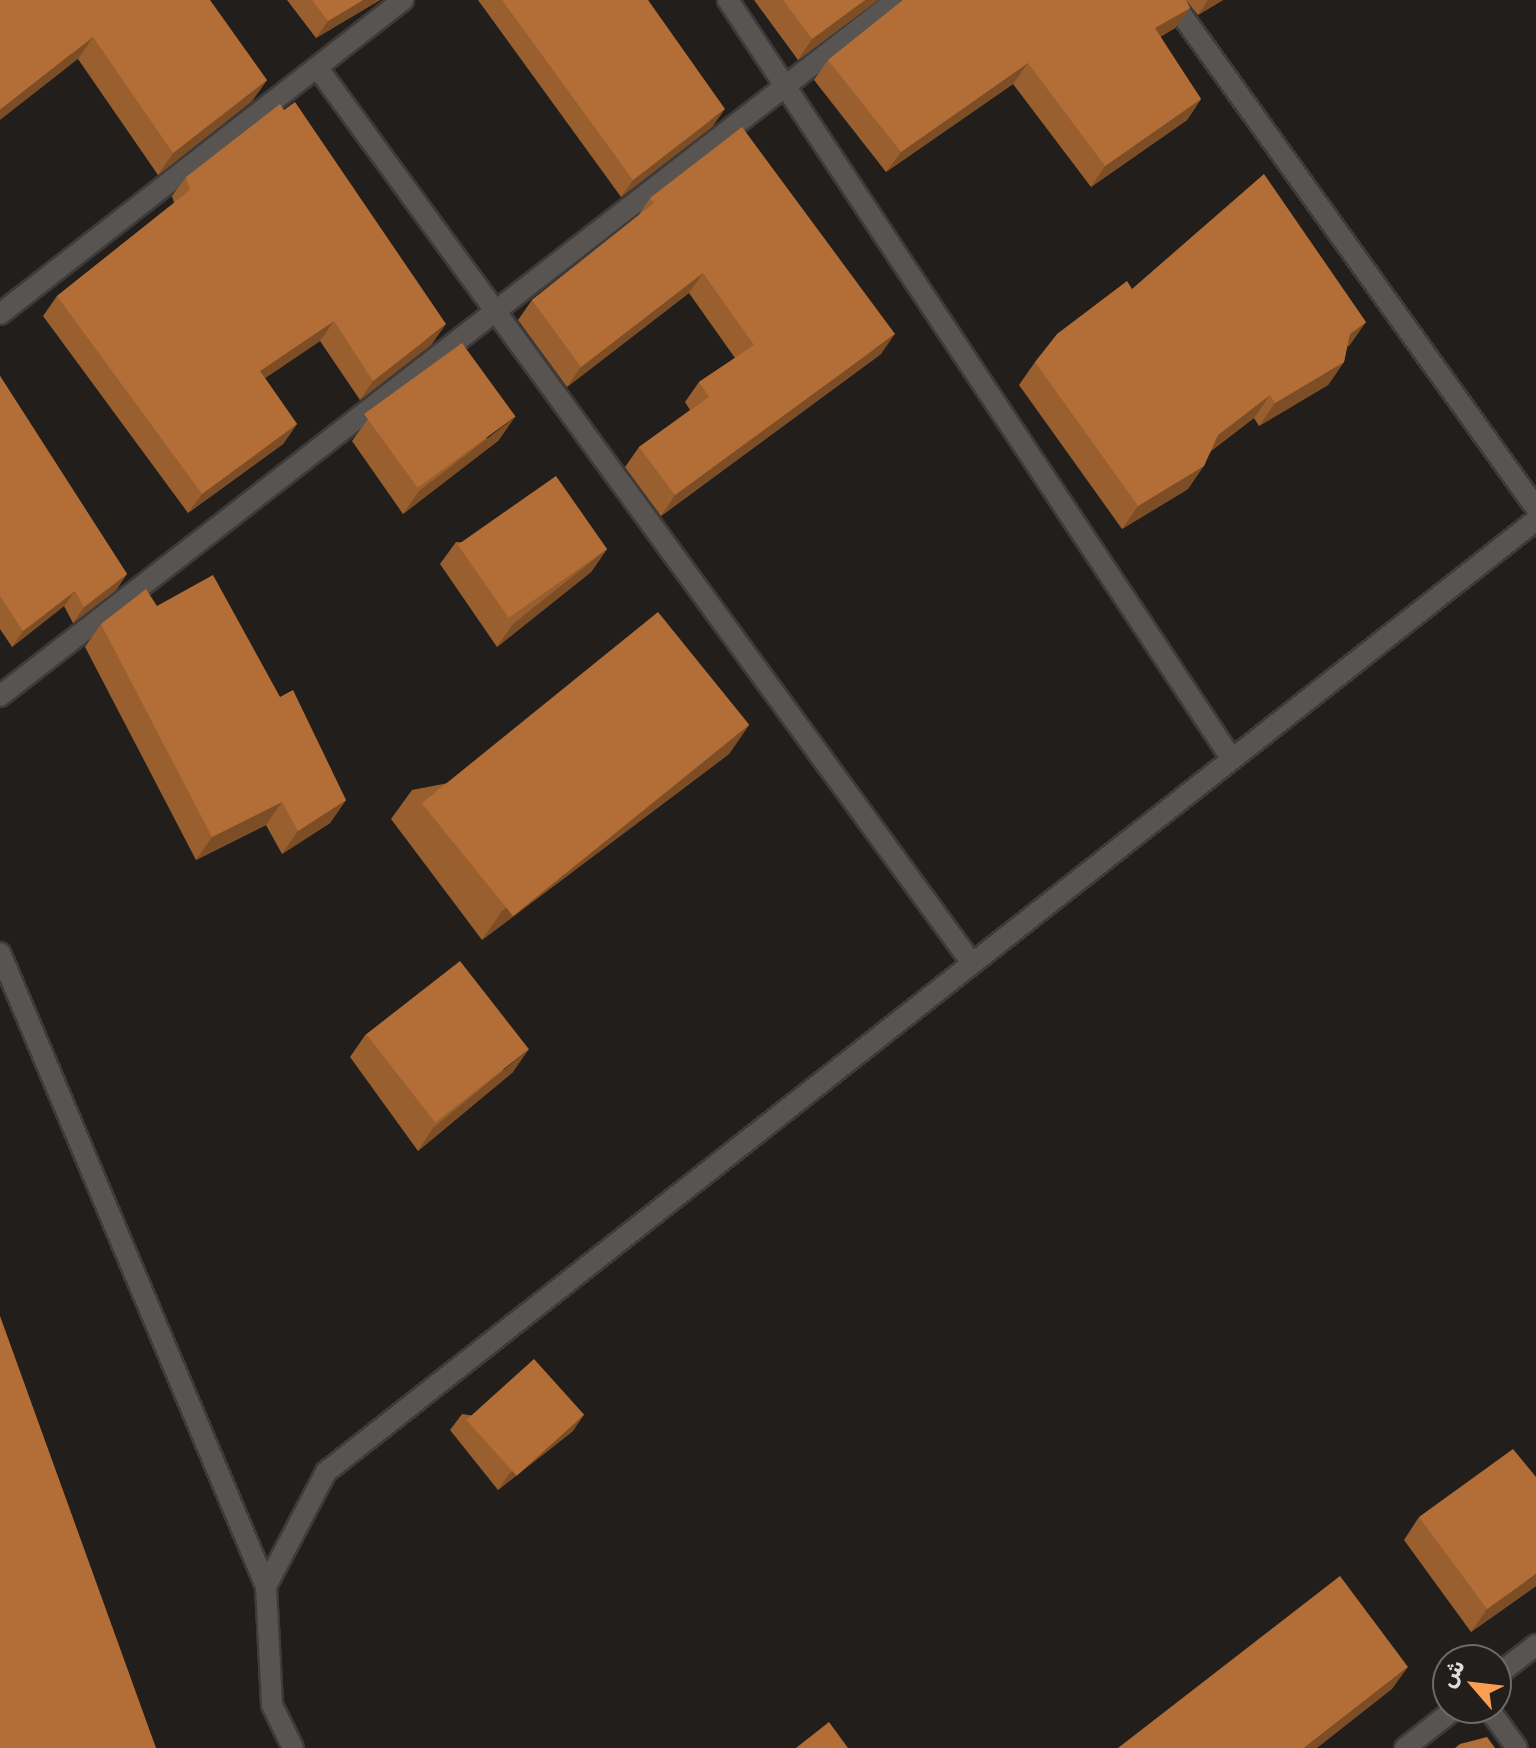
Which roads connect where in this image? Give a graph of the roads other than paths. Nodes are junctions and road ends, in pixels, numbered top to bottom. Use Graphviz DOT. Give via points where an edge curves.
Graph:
graph roads {
  1 [pos="403,0"];
  2 [pos="728,0"];
  3 [pos="896,0"];
  4 [pos="1171,0"];
  5 [pos="317,67"];
  6 [pos="788,84"];
  7 [pos="495,312"];
  8 [pos="0,314"];
  9 [pos="1536,508"];
  10 [pos="1536,520"];
  11 [pos="0,696"];
  12 [pos="1231,758"];
  13 [pos="0,953"];
  14 [pos="971,962"];
  15 [pos="266,1586"];
  16 [pos="1536,1645"];
  17 [pos="1512,1664"];
  18 [pos="1436,1724"];
  19 [pos="1500,1724"];
  20 [pos="293,1748"];
  21 [pos="1405,1748"];
  22 [pos="1517,1748"];
  1 -- 5 [label="street"];
  2 -- 6 [label="street"];
  3 -- 6 [label="street"];
  4 -- 9 [label="street"];
  5 -- 7 [label="street"];
  5 -- 8 [label="street"];
  6 -- 7 [label="street"];
  6 -- 12 [label="street"];
  7 -- 11 [label="street"];
  7 -- 14 [label="street"];
  10 -- 12 [label="street"];
  12 -- 14 [label="street"];
  13 -- 15 [label="street"];
  14 -- 15 [label="street" via="326,1472"];
  15 -- 20 [label="street" via="272,1705"];
  16 -- 17 [label="street"];
  18 -- 21 [label="street"];
  19 -- 22 [label="street"];
}
